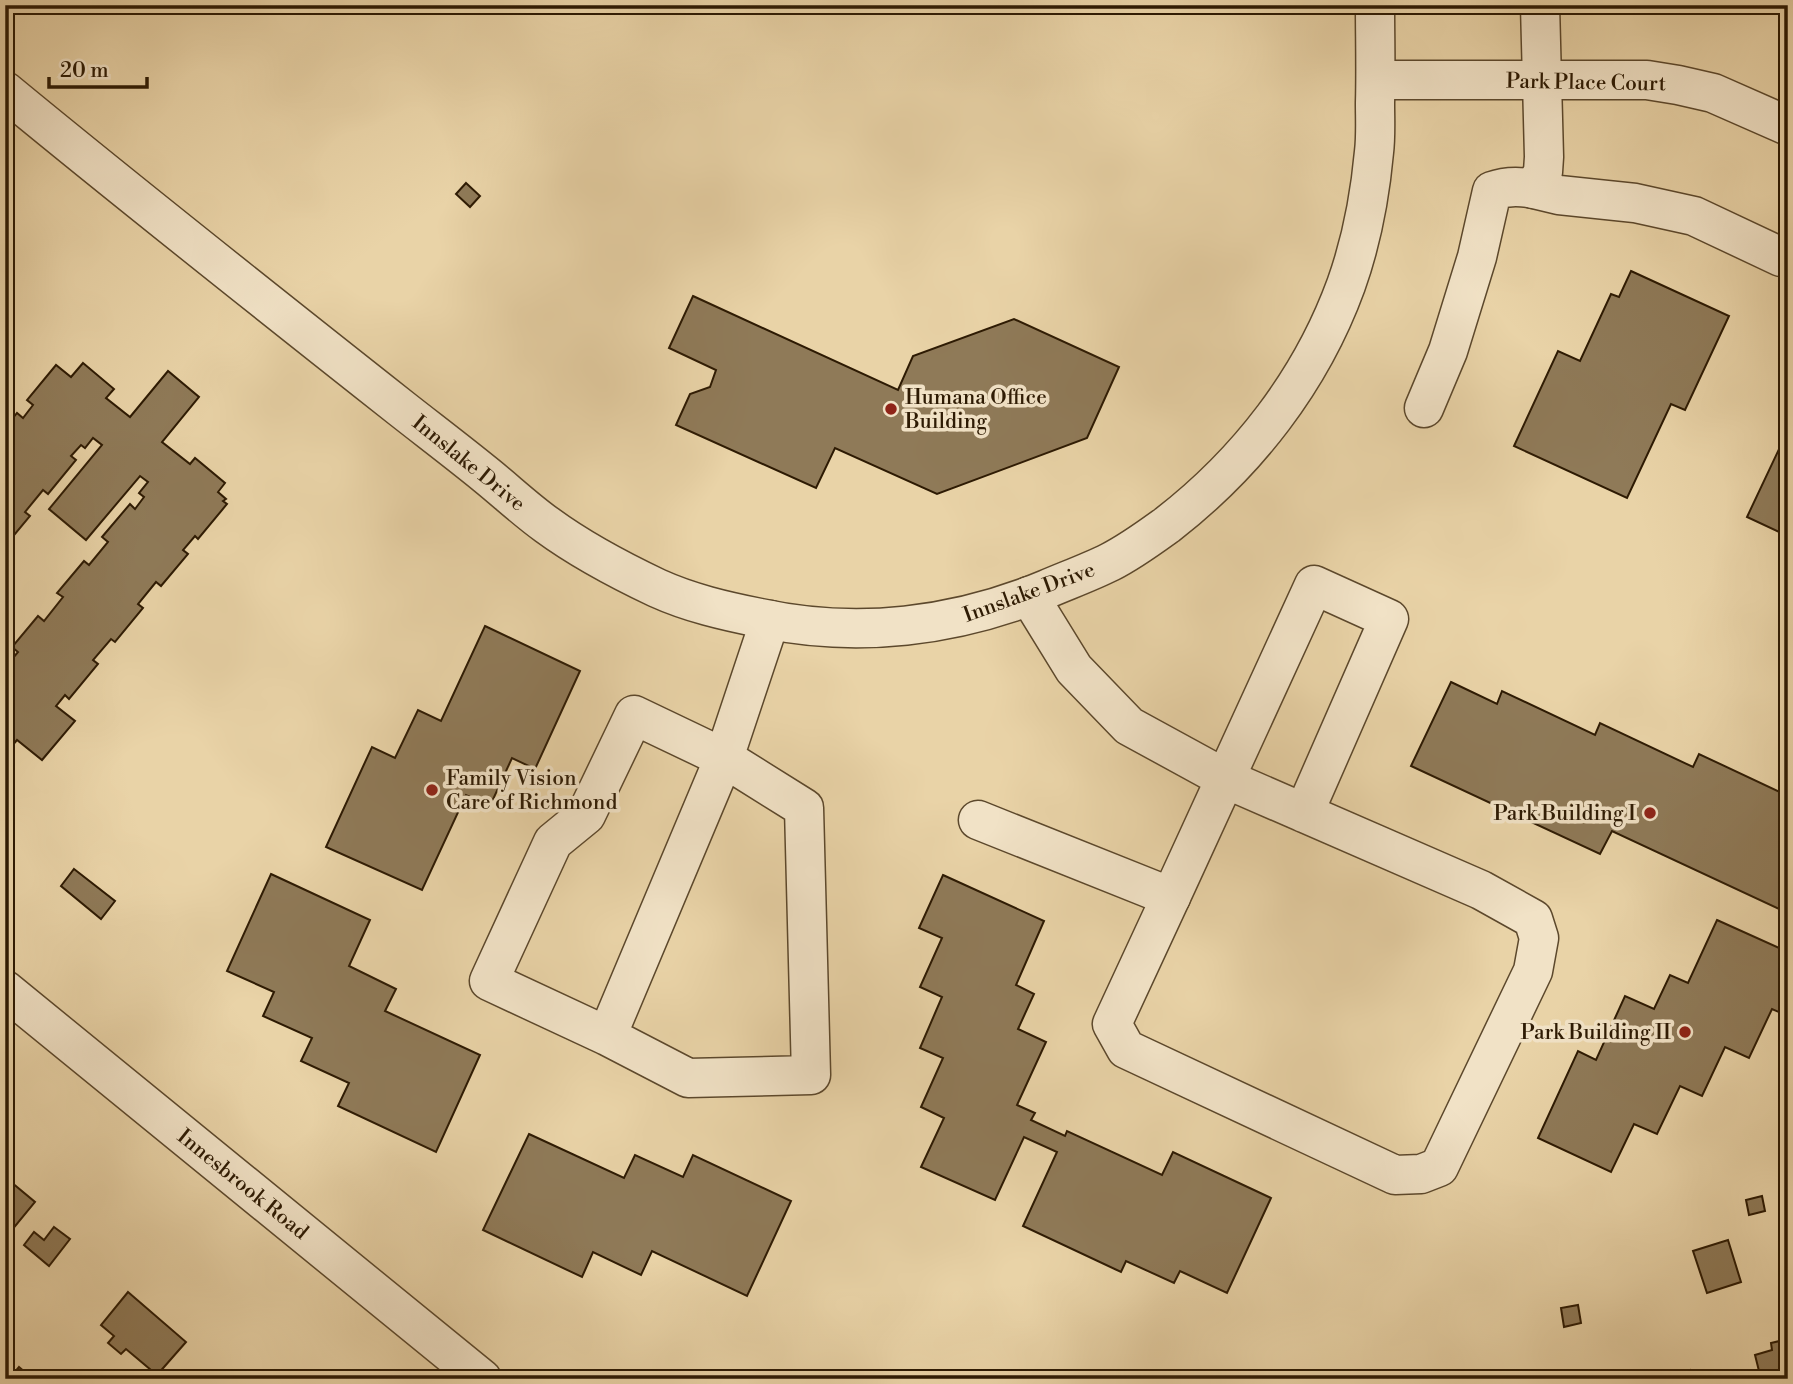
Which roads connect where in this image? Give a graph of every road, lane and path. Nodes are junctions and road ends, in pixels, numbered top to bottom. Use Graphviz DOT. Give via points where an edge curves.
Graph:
graph roads {
  1 [pos="1376,5"];
  2 [pos="1540,5"];
  3 [pos="1376,80"];
  4 [pos="1541,80"];
  5 [pos="5,91"];
  6 [pos="1788,126"];
  7 [pos="1534,189"];
  8 [pos="1781,257"];
  9 [pos="1424,408"];
  10 [pos="1029,596"];
  11 [pos="770,621"];
  12 [pos="724,758"];
  13 [pos="1226,779"];
  14 [pos="1304,813"];
  15 [pos="978,820"];
  16 [pos="1171,897"];
  17 [pos="5,990"];
  18 [pos="607,1036"];
  19 [pos="481,1379"];
  1 -- 3 [label="street, Innslake Drive"];
  2 -- 4 [label="street"];
  3 -- 4 [label="street, Park Place Court"];
  3 -- 10 [label="street, Innslake Drive" via="1375,148 1358,243 1315,355 1293,391 1231,469 1187,509 1112,561"];
  4 -- 6 [label="street, Park Place Court" via="1647,80 1678,85 1713,93"];
  4 -- 7 [label="street" via="1544,157 1543,172"];
  5 -- 11 [label="street, Innslake Drive" via="547,525 661,590"];
  7 -- 8 [label="street" via="1694,216"];
  7 -- 9 [label="street" via="1522,186 1492,191 1448,351"];
  10 -- 11 [label="street, Innslake Drive" via="983,612 879,628"];
  10 -- 13 [label="street" via="1074,669 1129,726"];
  11 -- 12 [label="street"];
  12 -- 18 [label="street"];
  12 -- 18 [label="street" via="634,715 586,815 553,842 489,981"];
  12 -- 18 [label="street" via="804,808 811,1075 688,1078"];
  13 -- 14 [label="street"];
  13 -- 14 [label="street" via="1314,585 1389,619"];
  13 -- 16 [label="street"];
  14 -- 16 [label="street" via="1481,890 1533,919 1539,938 1533,971 1438,1167 1421,1174 1395,1175 1126,1049 1112,1024"];
  15 -- 16 [label="street"];
  17 -- 19 [label="street, Innesbrook Road"];
}
